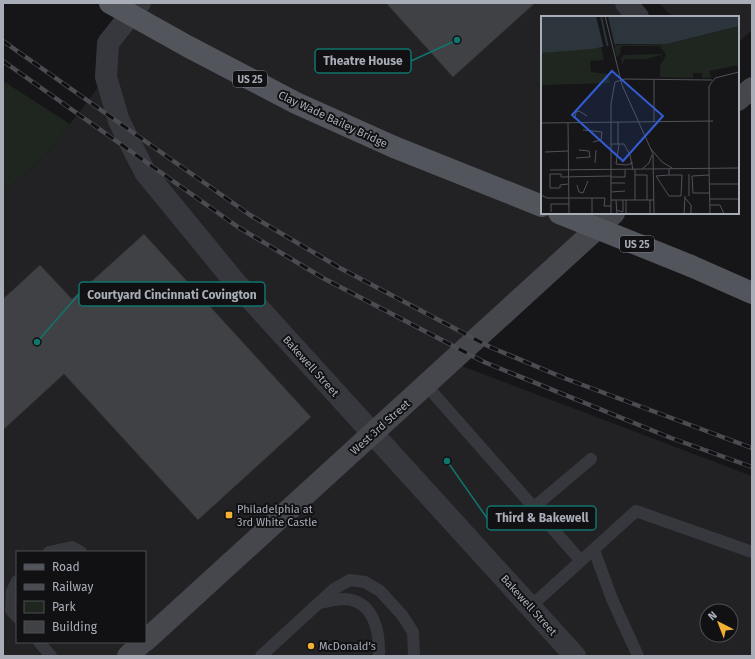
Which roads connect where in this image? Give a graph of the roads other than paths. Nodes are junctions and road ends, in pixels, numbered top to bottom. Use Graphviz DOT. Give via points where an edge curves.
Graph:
graph roads {
  1 [pos="110,3"];
  2 [pos="140,3"];
  3 [pos="626,3"];
  4 [pos="637,16"];
  5 [pos="752,88"];
  6 [pos="739,99"];
  7 [pos="541,206"];
  8 [pos="562,214"];
  9 [pos="613,214"];
  10 [pos="752,293"];
  11 [pos="426,385"];
  12 [pos="372,434"];
  13 [pos="591,459"];
  14 [pos="534,506"];
  15 [pos="594,550"];
  16 [pos="55,551"];
  17 [pos="80,551"];
  18 [pos="752,552"];
  19 [pos="581,561"];
  20 [pos="16,583"];
  21 [pos="320,603"];
  22 [pos="530,607"];
  23 [pos="16,616"];
  24 [pos="146,639"];
  25 [pos="40,643"];
  26 [pos="142,643"];
  27 [pos="51,656"];
  28 [pos="128,656"];
  29 [pos="261,656"];
  30 [pos="380,656"];
  31 [pos="414,656"];
  32 [pos="575,656"];
  33 [pos="638,656"];
  1 -- 7 [label="main road, Clay Wade Bailey Bridge / US 25, bridge" via="296,103 394,147"];
  2 -- 12 [label="street, Bakewell Street" via="108,43 106,77 119,121 145,172 235,282"];
  3 -- 4 [label="street"];
  5 -- 6 [label="street"];
  8 -- 10 [label="main road, US 25, bridge"];
  9 -- 11 [label="street, West 3rd Street"];
  11 -- 12 [label="street, West 3rd Street"];
  11 -- 14 [label="lane"];
  12 -- 22 [label="street, Bakewell Street"];
  12 -- 24 [label="street, West 3rd Street"];
  13 -- 14 [label="lane"];
  14 -- 19 [label="lane"];
  15 -- 18 [label="lane" via="636,511"];
  15 -- 19 [label="lane"];
  15 -- 33 [label="lane" via="612,599"];
  16 -- 17 [label="lane" via="72,548"];
  19 -- 22 [label="lane"];
  20 -- 23 [label="lane" via="12,590 11,610"];
  21 -- 29 [label="lane"];
  21 -- 30 [label="lane" via="344,599 356,601 368,611 376,622 380,638"];
  21 -- 31 [label="lane" via="334,589 350,580 365,582 380,591 402,615 413,632"];
  22 -- 32 [label="street, Bakewell Street"];
  25 -- 27 [label="lane"];
  26 -- 28 [label="street, West 3rd Street"];
}
